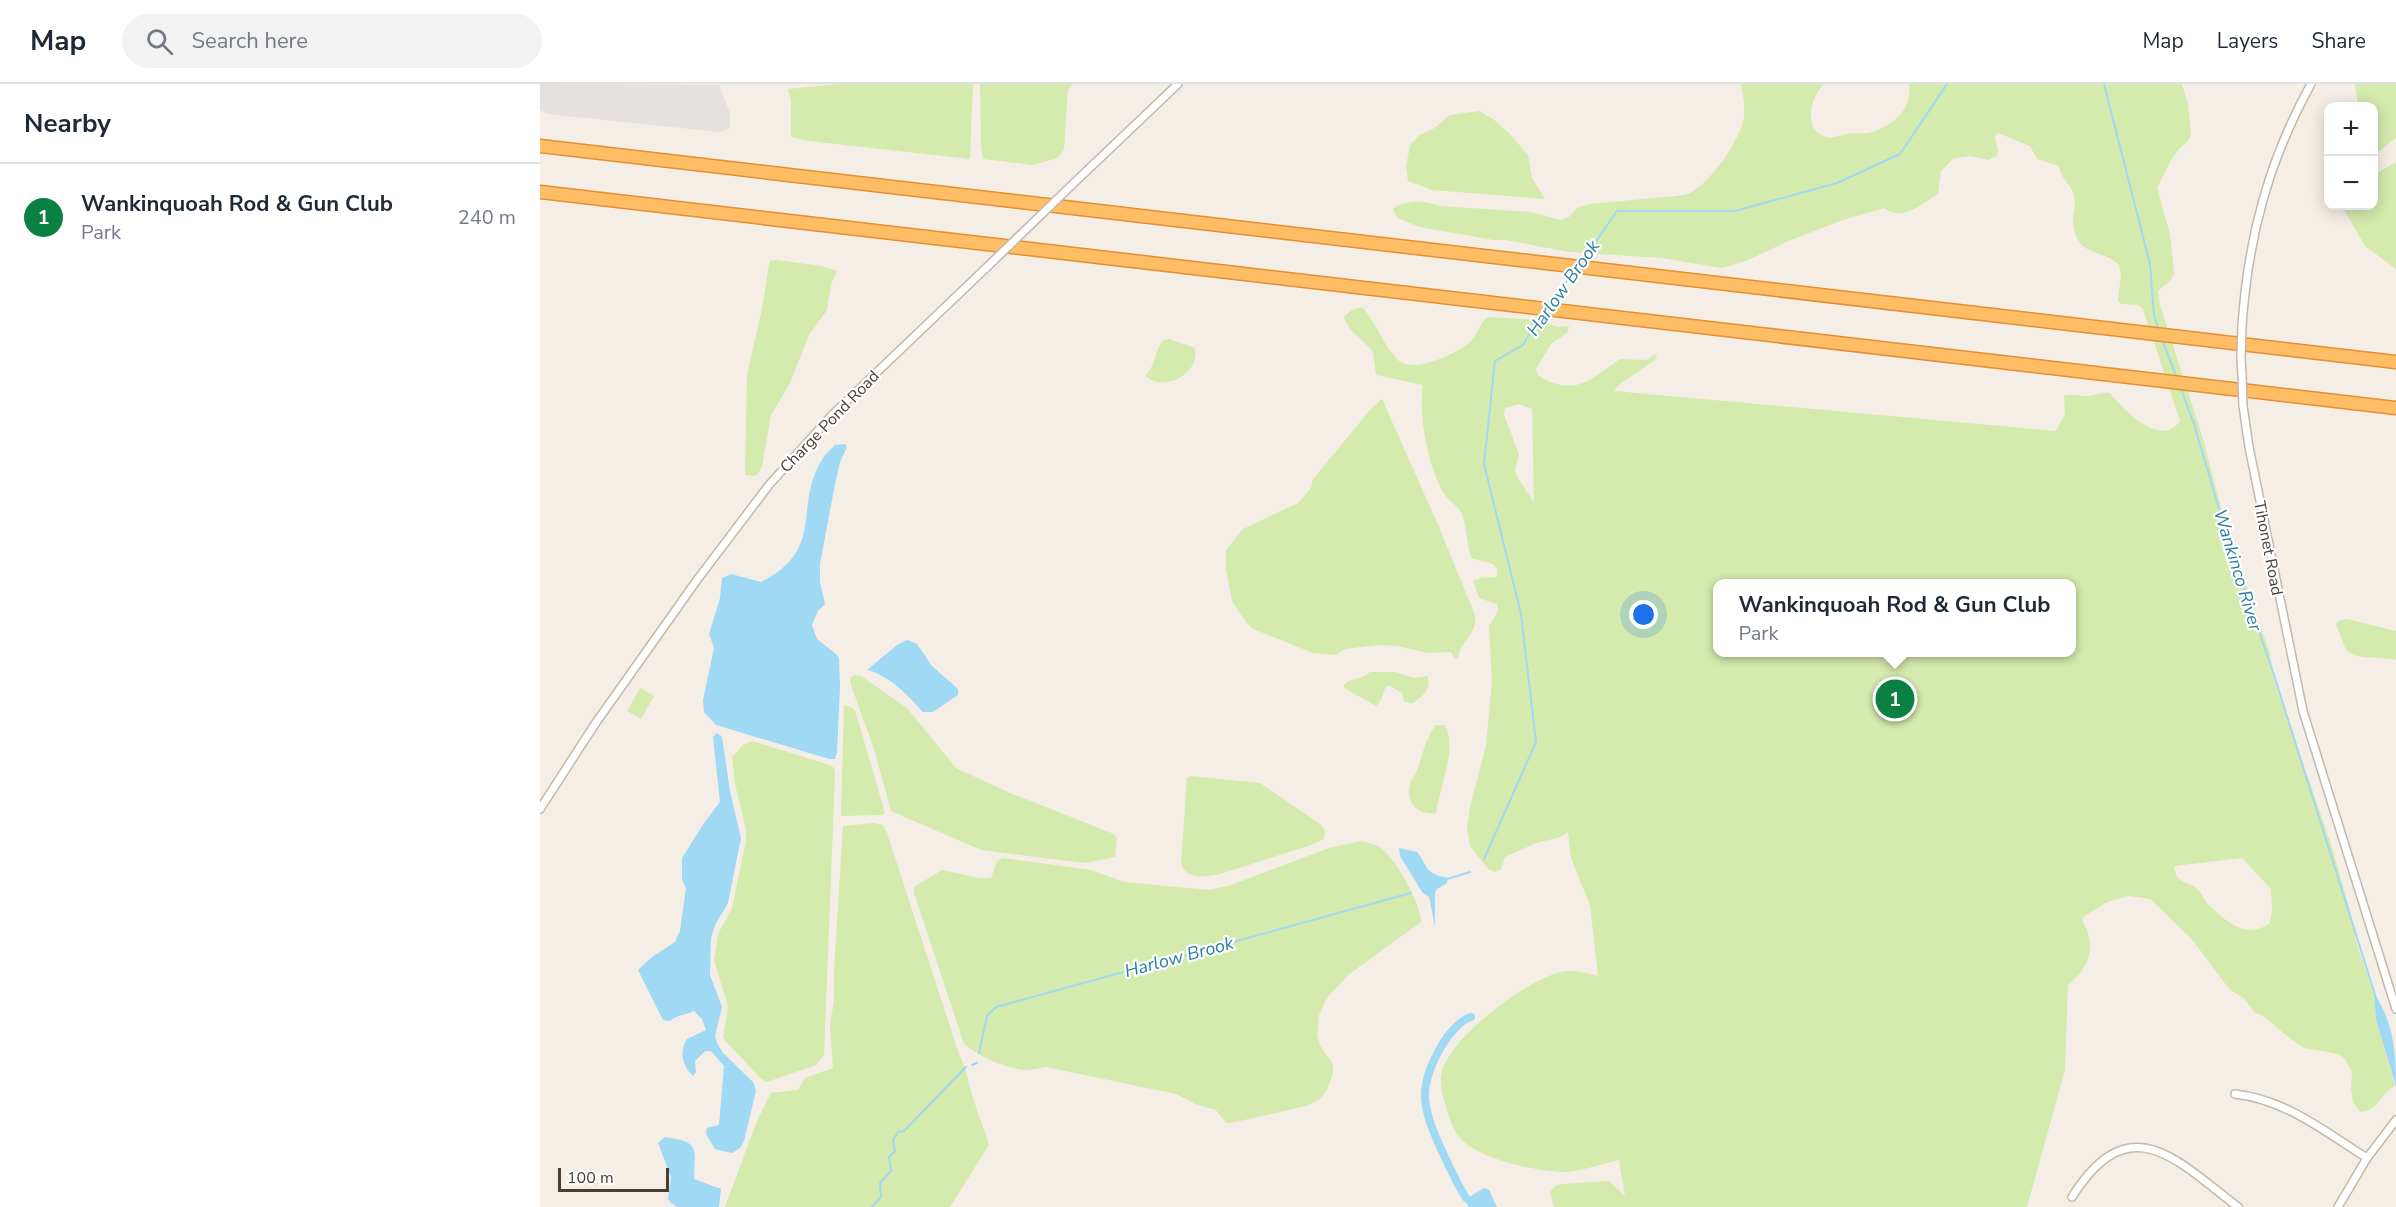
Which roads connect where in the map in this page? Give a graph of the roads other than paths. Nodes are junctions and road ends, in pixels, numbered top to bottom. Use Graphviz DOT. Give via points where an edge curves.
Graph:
graph roads {
  1 [pos="1178,84"];
  2 [pos="2311,84"];
  3 [pos="540,146"];
  4 [pos="540,192"];
  5 [pos="2396,362"];
  6 [pos="2396,408"];
  7 [pos="540,809"];
  8 [pos="2396,1009"];
  9 [pos="2235,1094"];
  10 [pos="2396,1120"];
  11 [pos="2367,1158"];
  12 [pos="2072,1197"];
  13 [pos="2238,1207"];
  14 [pos="2338,1207"];
  1 -- 7 [label="street, Charge Pond Road, bridge" via="832,415 769,485 595,724"];
  2 -- 8 [label="street, Tihonet Road, bridge" via="2283,139 2254,228 2241,326 2243,406 2303,711"];
  3 -- 5 [label="highway"];
  4 -- 6 [label="highway"];
  9 -- 11 [label="street" via="2259,1097 2292,1110"];
  10 -- 11 [label="street"];
  11 -- 14 [label="street"];
  12 -- 13 [label="street" via="2104,1159 2122,1149 2145,1147 2165,1153"];
}
